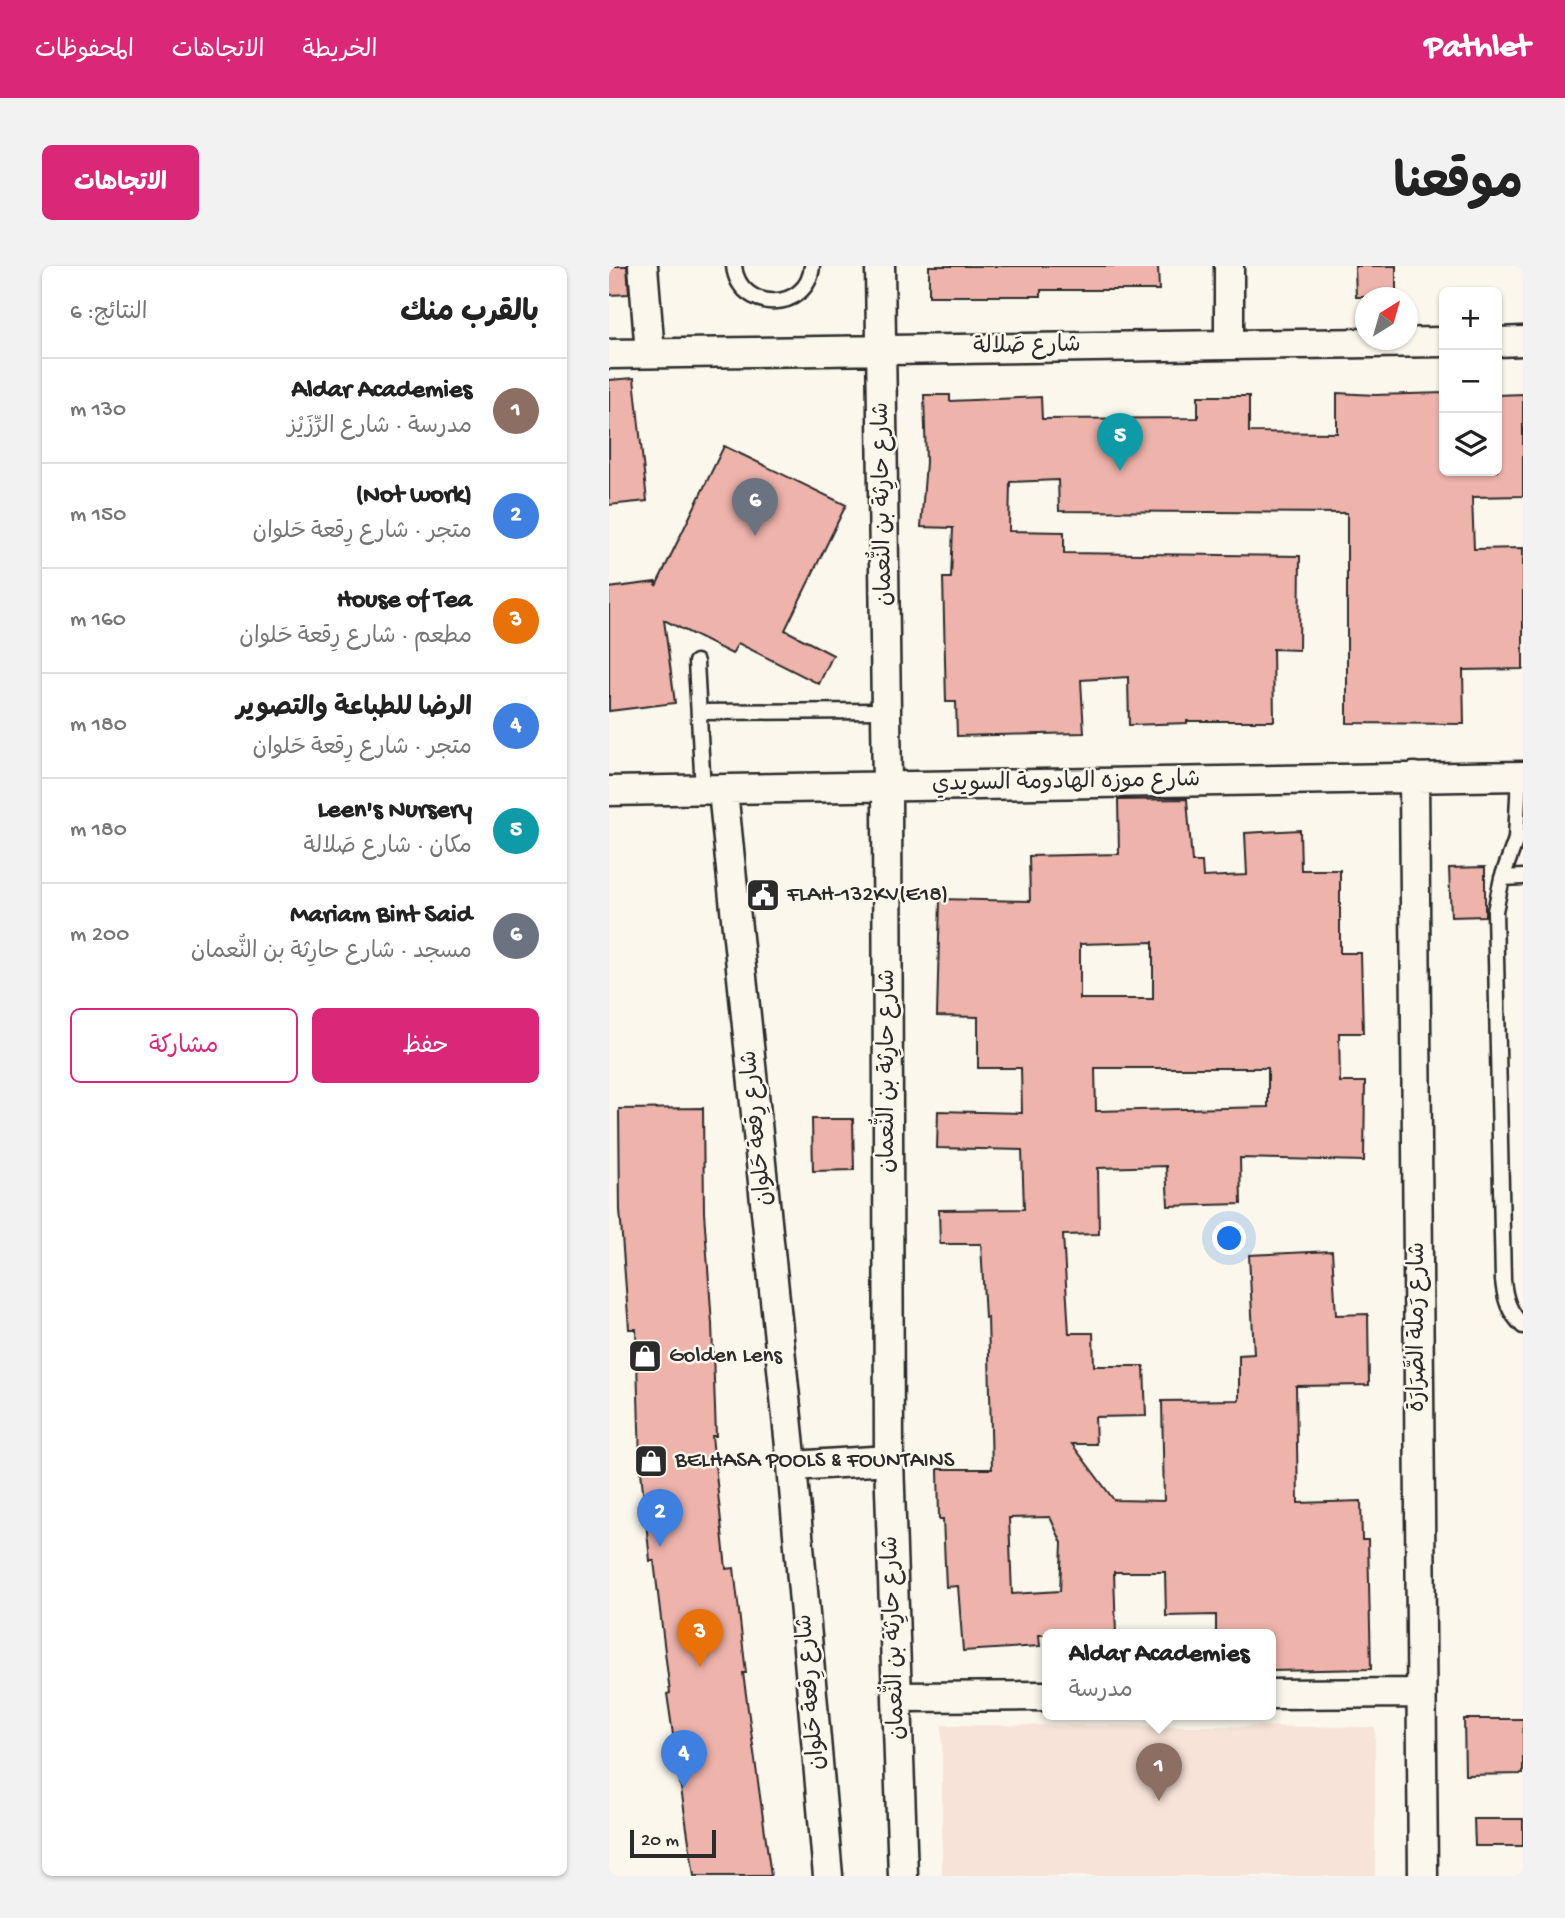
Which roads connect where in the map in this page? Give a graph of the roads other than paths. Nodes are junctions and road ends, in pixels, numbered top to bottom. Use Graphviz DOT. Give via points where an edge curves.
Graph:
graph roads {
  1 [pos="643,266"];
  2 [pos="734,266"];
  3 [pos="812,266"];
  4 [pos="880,266"];
  5 [pos="1229,266"];
  6 [pos="1523,341"];
  7 [pos="1439,342"];
  8 [pos="1502,342"];
  9 [pos="1229,344"];
  10 [pos="882,350"];
  11 [pos="650,353"];
  12 [pos="609,354"];
  13 [pos="696,662"];
  14 [pos="886,711"];
  15 [pos="699,712"];
  16 [pos="1521,776"];
  17 [pos="1414,777"];
  18 [pos="887,787"];
  19 [pos="609,791"];
  20 [pos="713,791"];
  21 [pos="1523,877"];
  22 [pos="1502,878"];
  23 [pos="1523,1326"];
  24 [pos="889,1460"];
  25 [pos="792,1466"];
  26 [pos="1421,1693"];
  27 [pos="1276,1694"];
  28 [pos="1042,1696"];
  29 [pos="898,1697"];
  30 [pos="828,1876"];
  31 [pos="903,1876"];
  32 [pos="1423,1876"];
  1 -- 11 [label="street"];
  2 -- 3 [label="lane" via="747,293 771,303 796,295 806,285"];
  4 -- 10 [label="street, شارع حارِثة بن النُّعمان"];
  5 -- 9 [label="street"];
  6 -- 8 [label="street"];
  7 -- 9 [label="street, شارع صَلالة"];
  9 -- 10 [label="street, شارع صَلالة"];
  10 -- 11 [label="street, شارع صَلالة"];
  10 -- 14 [label="street, شارع حارِثة بن النُّعمان"];
  11 -- 12 [label="street, شارع صَلالة"];
  13 -- 15 [label="lane"];
  14 -- 15 [label="lane"];
  14 -- 18 [label="street, شارع حارِثة بن النُّعمان"];
  15 -- 20 [label="lane"];
  16 -- 17 [label="street, شارع موزه الهادومة السويدي"];
  16 -- 22 [label="lane" via="1516,839"];
  17 -- 18 [label="street, شارع موزه الهادومة السويدي"];
  17 -- 26 [label="street, شارع رَملة الصَّرَارَة"];
  18 -- 20 [label="street, شارع موزه الهادومة السويدي"];
  18 -- 24 [label="street, شارع حارِثة بن النُّعمان"];
  19 -- 20 [label="street, شارع موزه الهادومة السويدي"];
  20 -- 25 [label="street, شارع رِقعة حَلوان"];
  21 -- 22 [label="lane"];
  22 -- 23 [label="lane" via="1495,911 1503,1280 1504,1298"];
  24 -- 25 [label="street"];
  24 -- 29 [label="street, شارع حارِثة بن النُّعمان"];
  25 -- 30 [label="street, شارع رِقعة حَلوان"];
  26 -- 27 [label="street"];
  26 -- 32 [label="street, شارع رَملة الصَّرَارَة"];
  28 -- 29 [label="street"];
  29 -- 31 [label="street, شارع حارِثة بن النُّعمان"];
}
